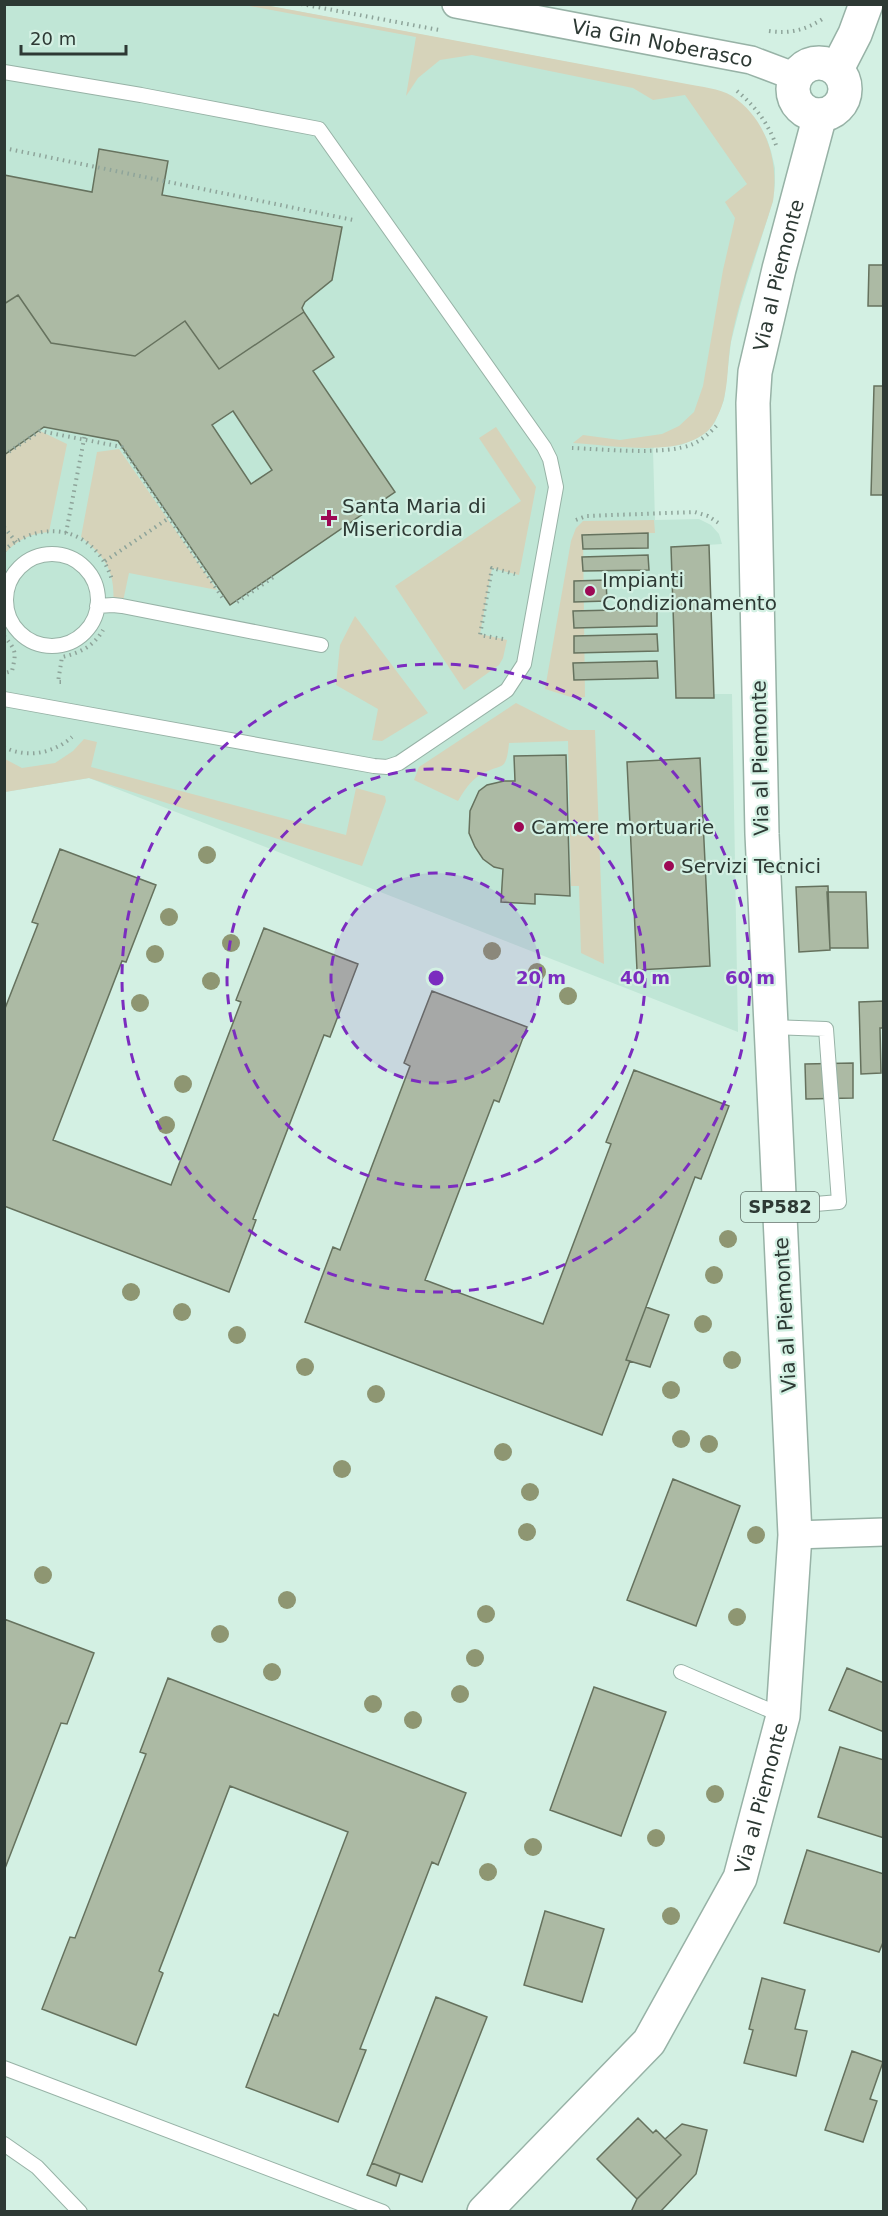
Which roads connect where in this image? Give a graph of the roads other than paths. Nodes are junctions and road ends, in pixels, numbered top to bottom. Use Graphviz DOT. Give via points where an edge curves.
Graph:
graph roads {
  1 [pos="456,4"];
  2 [pos="866,4"];
  3 [pos="837,69"];
  4 [pos="4,72"];
  5 [pos="796,77"];
  6 [pos="820,115"];
  7 [pos="5,590"];
  8 [pos="97,606"];
  9 [pos="321,645"];
  10 [pos="4,699"];
  11 [pos="771,1027"];
  12 [pos="780,1207"];
  13 [pos="884,1532"];
  14 [pos="795,1535"];
  15 [pos="681,1672"];
  16 [pos="783,1716"];
  17 [pos="4,2068"];
  18 [pos="4,2144"];
  19 [pos="80,2211"];
  20 [pos="383,2211"];
  21 [pos="484,2211"];
  1 -- 5 [label="street, Via Gin Noberasco" via="751,60"];
  2 -- 3 [label="main road"];
  3 -- 5 [label="main road" via="828,64 809,64"];
  3 -- 6 [label="main road" via="843,76 845,94 835,110"];
  4 -- 10 [label="lane" via="319,129 544,447 556,487 525,664 507,690 399,763 374,766"];
  5 -- 6 [label="main road" via="795,99 803,109"];
  6 -- 11 [label="main road, Via al Piemonte / SP582" via="754,382 762,834"];
  7 -- 8 [label="lane" via="20,565 44,553 73,557 92,575 99,593"];
  7 -- 8 [label="lane" via="8,617 26,639 47,647 74,642 95,620"];
  8 -- 9 [label="lane" via="113,605"];
  11 -- 12 [label="main road, Via al Piemonte / SP582"];
  11 -- 12 [label="lane" via="826,1029 839,1202"];
  12 -- 14 [label="main road, Via al Piemonte / SP582"];
  13 -- 14 [label="street"];
  14 -- 16 [label="main road, Via al Piemonte / SP582"];
  15 -- 16 [label="lane"];
  16 -- 21 [label="main road, Via al Piemonte / SP582" via="740,1878 649,2042"];
  17 -- 20 [label="lane"];
  18 -- 19 [label="lane" via="37,2167"];
}
